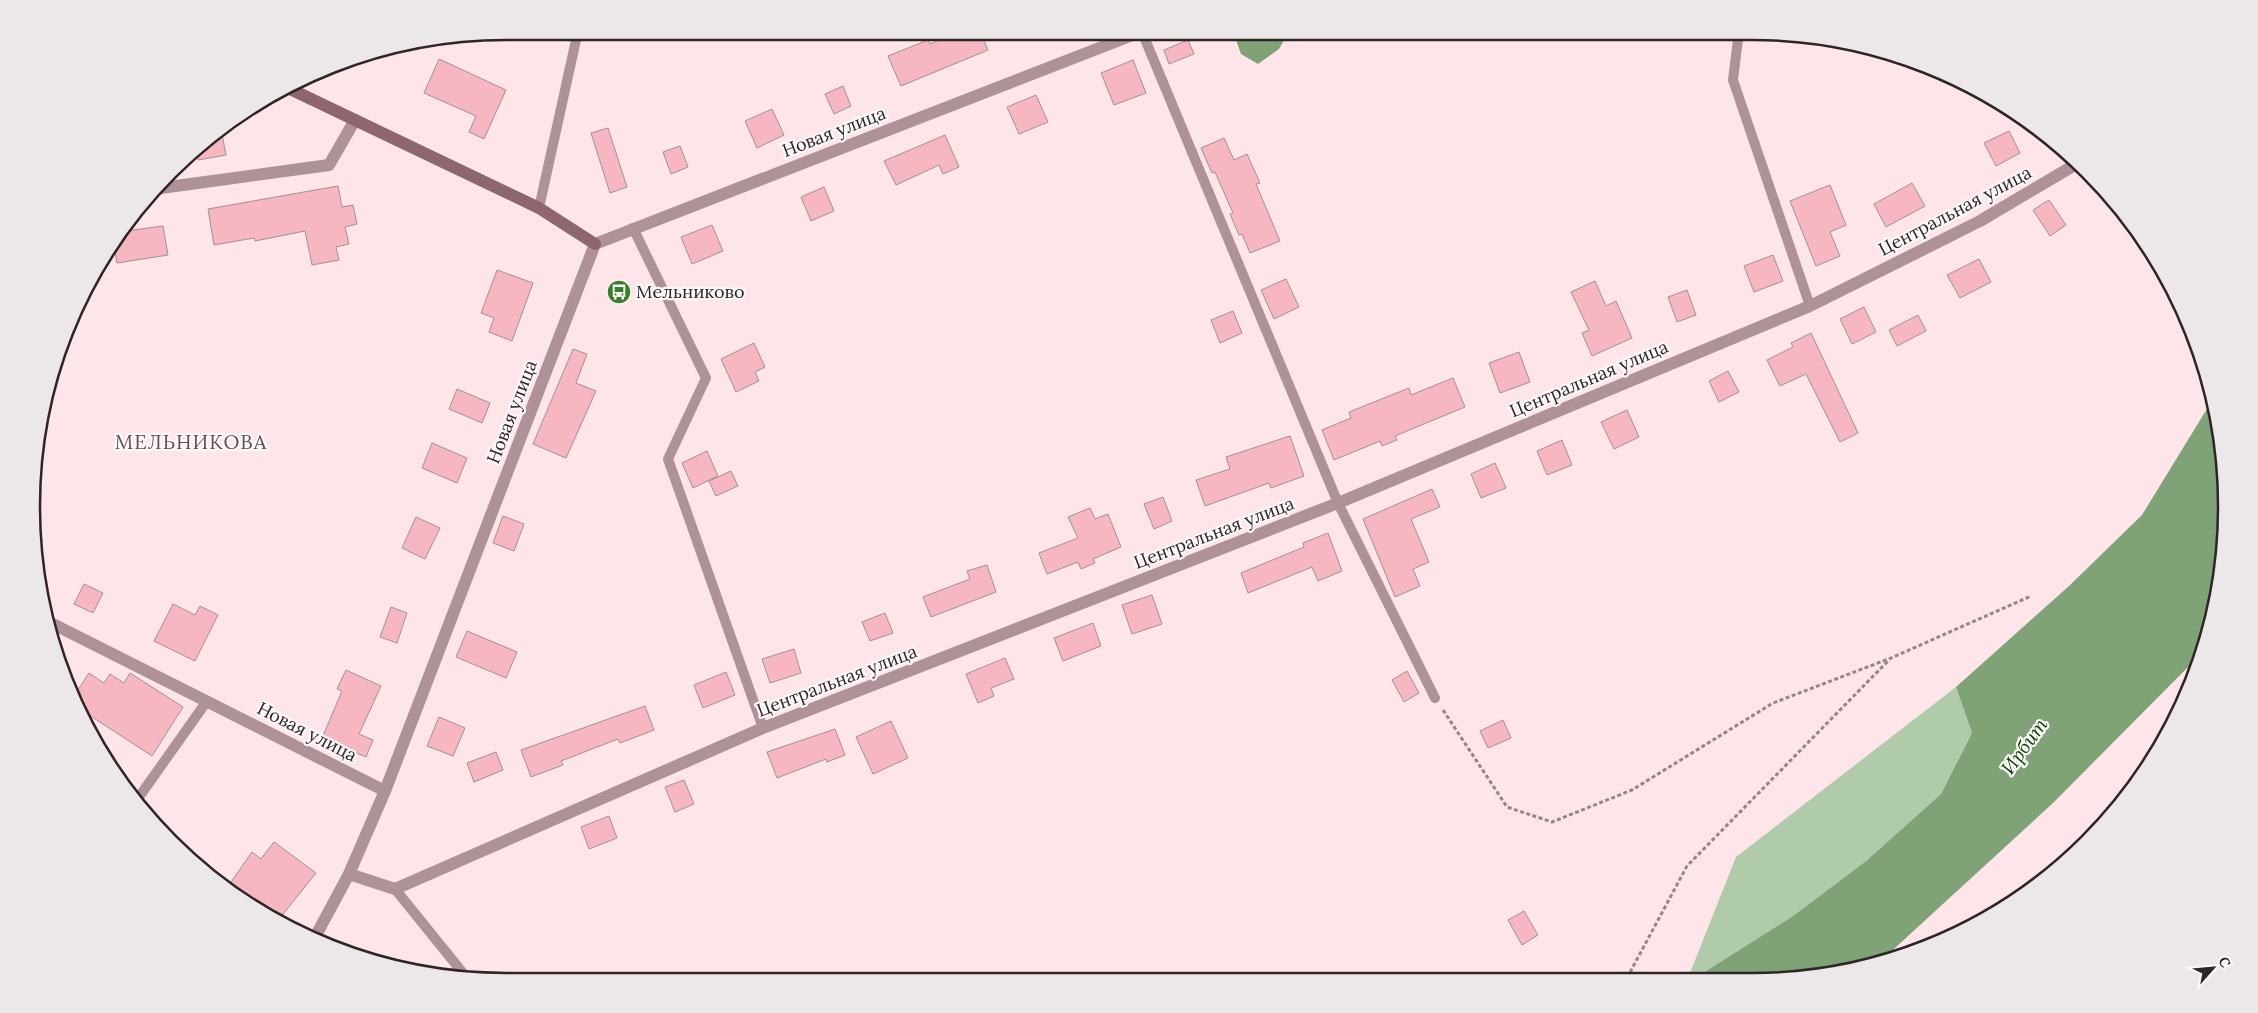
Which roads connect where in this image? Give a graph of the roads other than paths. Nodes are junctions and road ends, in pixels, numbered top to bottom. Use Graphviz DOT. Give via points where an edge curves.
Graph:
graph roads {
  1 [pos="576,40"];
  2 [pos="1119,40"];
  3 [pos="1146,40"];
  4 [pos="1738,40"];
  5 [pos="294,91"];
  6 [pos="355,120"];
  7 [pos="2070,167"];
  8 [pos="167,187"];
  9 [pos="539,208"];
  10 [pos="633,228"];
  11 [pos="595,244"];
  12 [pos="1810,306"];
  13 [pos="1338,503"];
  14 [pos="56,625"];
  15 [pos="1435,698"];
  16 [pos="207,701"];
  17 [pos="763,728"];
  18 [pos="385,791"];
  19 [pos="140,795"];
  20 [pos="349,874"];
  21 [pos="395,889"];
  22 [pos="318,932"];
  23 [pos="461,970"];
  1 -- 9 [label="lane"];
  2 -- 10 [label="street, Новая улица"];
  3 -- 13 [label="lane"];
  4 -- 12 [label="lane" via="1733,80"];
  5 -- 6 [label="street"];
  6 -- 8 [label="street" via="328,164"];
  6 -- 9 [label="street"];
  7 -- 12 [label="street, Центральная улица" via="1980,221"];
  9 -- 11 [label="street"];
  10 -- 11 [label="street, Новая улица"];
  10 -- 17 [label="lane" via="706,378 668,459"];
  11 -- 18 [label="street, Новая улица"];
  12 -- 13 [label="street, Центральная улица"];
  13 -- 15 [label="lane"];
  13 -- 17 [label="street, Центральная улица"];
  14 -- 16 [label="street, Новая улица"];
  16 -- 18 [label="street, Новая улица"];
  16 -- 19 [label="lane"];
  17 -- 21 [label="street, Центральная улица"];
  18 -- 20 [label="street"];
  20 -- 21 [label="street"];
  20 -- 22 [label="street"];
  21 -- 23 [label="lane"];
}
